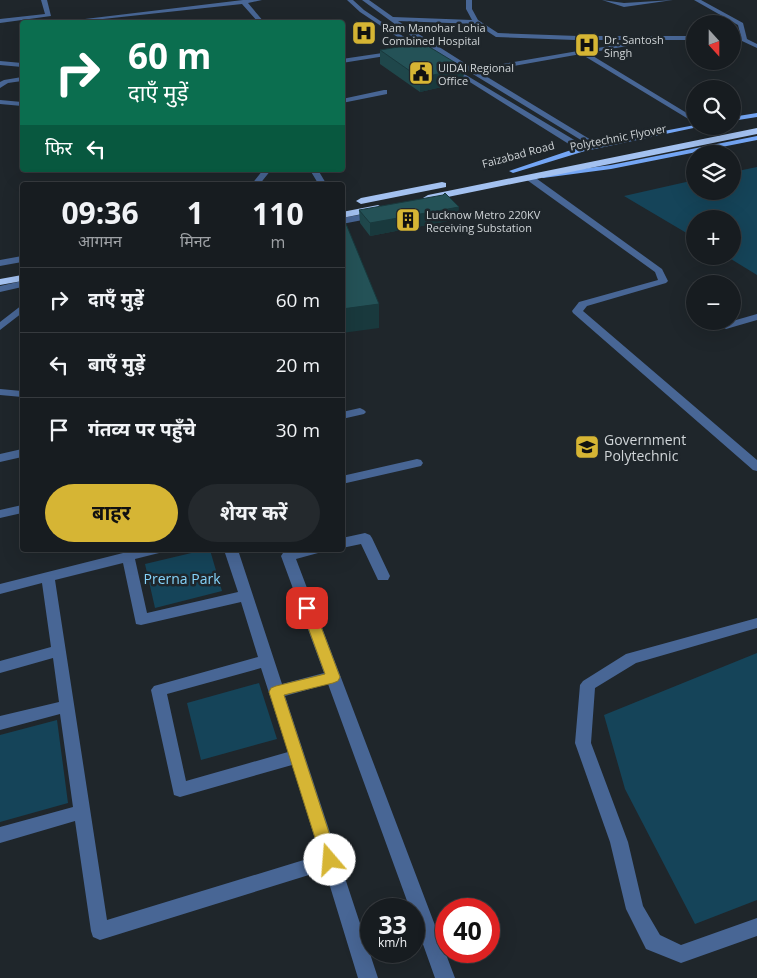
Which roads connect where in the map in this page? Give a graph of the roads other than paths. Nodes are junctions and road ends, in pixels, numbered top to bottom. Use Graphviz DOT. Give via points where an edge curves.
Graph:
graph roads {
  1 [pos="44,0"];
  2 [pos="259,0"];
  3 [pos="350,0"];
  4 [pos="365,0"];
  5 [pos="371,0"];
  6 [pos="469,0"];
  7 [pos="605,0"];
  8 [pos="670,0"];
  9 [pos="698,0"];
  10 [pos="244,2"];
  11 [pos="49,15"];
  12 [pos="390,19"];
  13 [pos="53,20"];
  14 [pos="123,20"];
  15 [pos="259,20"];
  16 [pos="0,21"];
  17 [pos="478,22"];
  18 [pos="632,37"];
  19 [pos="578,38"];
  20 [pos="686,38"];
  21 [pos="424,42"];
  22 [pos="757,46"];
  23 [pos="433,47"];
  24 [pos="410,48"];
  25 [pos="420,50"];
  26 [pos="400,52"];
  27 [pos="582,52"];
  28 [pos="345,57"];
  29 [pos="0,58"];
  30 [pos="345,58"];
  31 [pos="20,59"];
  32 [pos="436,60"];
  33 [pos="0,63"];
  34 [pos="20,65"];
  35 [pos="445,65"];
  36 [pos="473,71"];
  37 [pos="20,79"];
  38 [pos="0,86"];
  39 [pos="384,92"];
  40 [pos="345,100"];
  41 [pos="0,102"];
  42 [pos="20,104"];
  43 [pos="536,109"];
  44 [pos="522,112"];
  45 [pos="757,114"];
  46 [pos="686,116"];
  47 [pos="741,118"];
  48 [pos="757,122"];
  49 [pos="686,129"];
  50 [pos="757,131"];
  51 [pos="757,138"];
  52 [pos="598,146"];
  53 [pos="583,149"];
  54 [pos="513,171"];
  55 [pos="265,172"];
  56 [pos="530,178"];
  57 [pos="257,182"];
  58 [pos="450,194"];
  59 [pos="345,203"];
  60 [pos="419,206"];
  61 [pos="390,212"];
  62 [pos="345,214"];
  63 [pos="345,220"];
  64 [pos="20,259"];
  65 [pos="0,263"];
  66 [pos="20,267"];
  67 [pos="0,272"];
  68 [pos="20,278"];
  69 [pos="0,282"];
  70 [pos="20,284"];
  71 [pos="0,289"];
  72 [pos="20,310"];
  73 [pos="757,317"];
  74 [pos="741,322"];
  75 [pos="0,327"];
  76 [pos="0,392"];
  77 [pos="20,394"];
  78 [pos="360,412"];
  79 [pos="345,415"];
  80 [pos="20,453"];
  81 [pos="0,458"];
  82 [pos="417,463"];
  83 [pos="757,467"];
  84 [pos="345,479"];
  85 [pos="20,509"];
  86 [pos="0,514"];
  87 [pos="345,542"];
  88 [pos="145,552"];
  89 [pos="232,552"];
  90 [pos="305,552"];
  91 [pos="104,556"];
  92 [pos="128,556"];
  93 [pos="383,576"];
  94 [pos="48,577"];
  95 [pos="0,589"];
  96 [pos="245,596"];
  97 [pos="757,623"];
  98 [pos="58,651"];
  99 [pos="266,660"];
  100 [pos="0,667"];
  101 [pos="333,677"];
  102 [pos="276,692"];
  103 [pos="66,706"];
  104 [pos="0,724"];
  105 [pos="296,757"];
  106 [pos="82,812"];
  107 [pos="0,835"];
  108 [pos="330,860"];
  109 [pos="757,927"];
  110 [pos="368,978"];
  111 [pos="445,978"];
  1 -- 11 [label="street"];
  2 -- 10 [label="street"];
  3 -- 24 [label="street"];
  4 -- 5 [label="street"];
  4 -- 12 [label="street"];
  6 -- 17 [label="street" via="469,9"];
  7 -- 8 [label="street" via="624,5"];
  9 -- 22 [label="street" via="741,24 741,39"];
  10 -- 14 [label="street"];
  10 -- 15 [label="street"];
  11 -- 13 [label="street"];
  11 -- 16 [label="street"];
  12 -- 17 [label="street"];
  12 -- 21 [label="street"];
  17 -- 19 [label="street" via="496,35"];
  18 -- 19 [label="street"];
  18 -- 20 [label="street"];
  18 -- 27 [label="street" via="631,44"];
  19 -- 27 [label="street"];
  21 -- 23 [label="street"];
  21 -- 24 [label="street"];
  23 -- 25 [label="street"];
  23 -- 36 [label="street"];
  24 -- 25 [label="street"];
  24 -- 28 [label="street"];
  25 -- 32 [label="street"];
  26 -- 30 [label="street" via="351,60"];
  27 -- 36 [label="street"];
  27 -- 46 [label="street"];
  29 -- 31 [label="street"];
  33 -- 34 [label="street"];
  35 -- 44 [label="street"];
  36 -- 43 [label="street"];
  37 -- 38 [label="street" via="6,81"];
  39 -- 40 [label="street"];
  41 -- 42 [label="street"];
  43 -- 44 [label="street"];
  43 -- 52 [label="street"];
  44 -- 53 [label="street"];
  45 -- 47 [label="main road"];
  48 -- 54 [label="highway, Polytechnic Flyover"];
  49 -- 52 [label="main road, Faizabad Road"];
  50 -- 56 [label="highway, Polytechnic Flyover"];
  51 -- 56 [label="main road, Faizabad Road" via="611,167"];
  52 -- 53 [label="main road, Faizabad Road"];
  53 -- 54 [label="main road, Faizabad Road"];
  54 -- 59 [label="highway, Faizabad Road"];
  55 -- 57 [label="street"];
  56 -- 58 [label="highway, Polytechnic Flyover"];
  56 -- 83 [label="street" via="658,271 663,281 583,304 577,311"];
  58 -- 60 [label="street" via="439,203"];
  58 -- 62 [label="highway, Polytechnic Flyover"];
  61 -- 63 [label="street"];
  64 -- 65 [label="street"];
  66 -- 67 [label="highway"];
  68 -- 69 [label="highway"];
  70 -- 71 [label="street"];
  72 -- 75 [label="street"];
  73 -- 74 [label="street"];
  76 -- 77 [label="street"];
  78 -- 79 [label="street"];
  80 -- 81 [label="street"];
  82 -- 84 [label="street"];
  85 -- 86 [label="street"];
  87 -- 93 [label="street" via="365,538"];
  88 -- 92 [label="street"];
  89 -- 96 [label="street"];
  90 -- 101 [label="street" via="288,556"];
  91 -- 92 [label="street"];
  91 -- 94 [label="street"];
  92 -- 96 [label="street" via="141,620"];
  94 -- 95 [label="street"];
  94 -- 98 [label="street"];
  96 -- 99 [label="street"];
  97 -- 109 [label="street" via="631,658 588,685 583,743 618,842 635,909 653,942 681,954"];
  98 -- 100 [label="street"];
  98 -- 103 [label="street"];
  99 -- 102 [label="street"];
  99 -- 105 [label="street" via="159,690 180,790"];
  101 -- 102 [label="street"];
  101 -- 111 [label="street"];
  102 -- 105 [label="street"];
  103 -- 104 [label="street"];
  103 -- 106 [label="street"];
  105 -- 108 [label="street"];
  106 -- 107 [label="street"];
  106 -- 108 [label="street" via="100,932"];
  108 -- 110 [label="street"];
}
